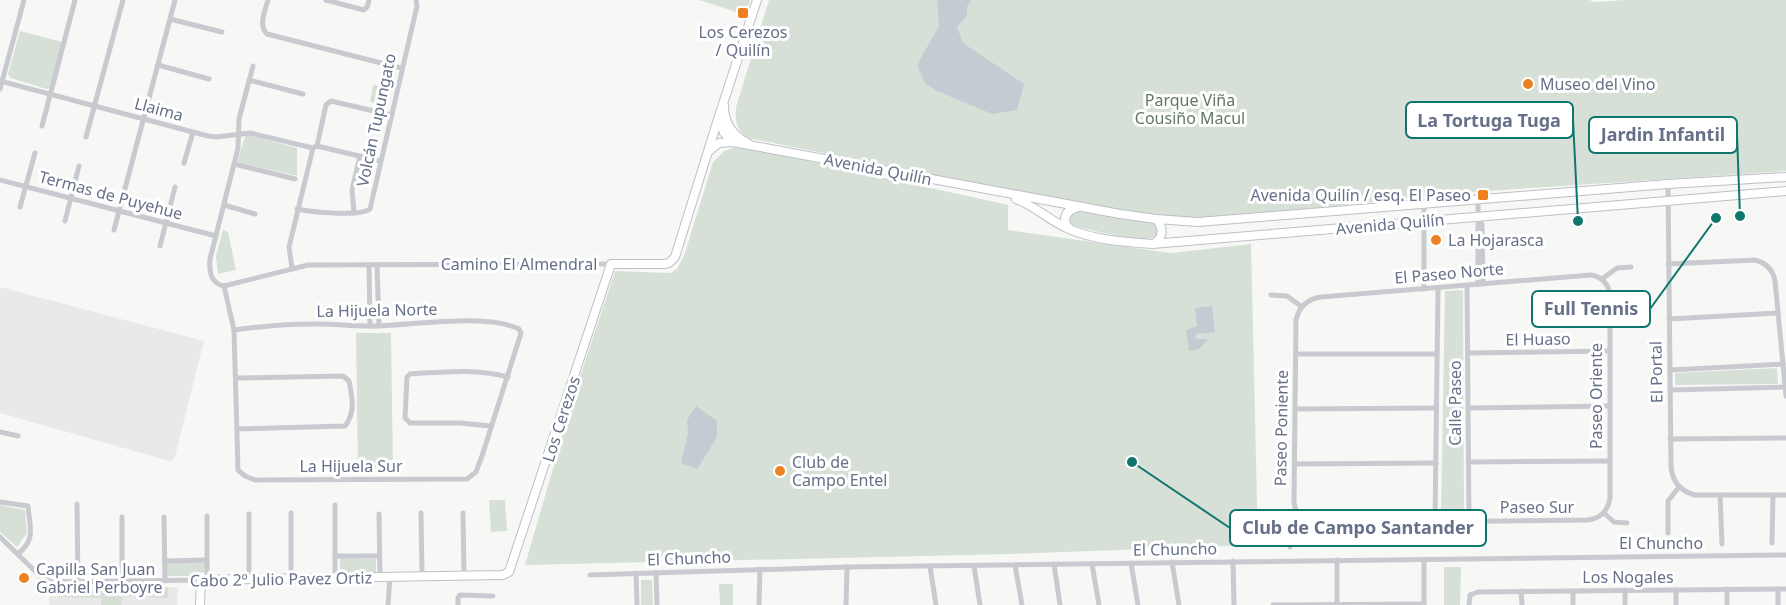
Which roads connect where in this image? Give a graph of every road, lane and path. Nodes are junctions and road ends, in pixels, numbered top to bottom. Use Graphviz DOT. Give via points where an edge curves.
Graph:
graph roads {
  1 [pos="24,0"];
  2 [pos="75,0"];
  3 [pos="123,0"];
  4 [pos="175,0"];
  5 [pos="268,0"];
  6 [pos="326,0"];
  7 [pos="369,0"];
  8 [pos="416,0"];
  9 [pos="757,0"];
  10 [pos="170,19"];
  11 [pos="222,32"];
  12 [pos="158,65"];
  13 [pos="253,66"];
  14 [pos="401,68"];
  15 [pos="208,79"];
  16 [pos="249,80"];
  17 [pos="1,82"];
  18 [pos="0,89"];
  19 [pos="50,94"];
  20 [pos="303,94"];
  21 [pos="725,98"];
  22 [pos="94,106"];
  23 [pos="391,115"];
  24 [pos="719,116"];
  25 [pos="143,119"];
  26 [pos="42,126"];
  27 [pos="192,132"];
  28 [pos="728,132"];
  29 [pos="238,134"];
  30 [pos="86,136"];
  31 [pos="712,139"];
  32 [pos="733,142"];
  33 [pos="753,146"];
  34 [pos="315,147"];
  35 [pos="708,152"];
  36 [pos="35,153"];
  37 [pos="360,156"];
  38 [pos="380,161"];
  39 [pos="184,163"];
  40 [pos="234,164"];
  41 [pos="79,166"];
  42 [pos="1786,177"];
  43 [pos="295,179"];
  44 [pos="0,180"];
  45 [pos="1668,184"];
  46 [pos="26,187"];
  47 [pos="175,187"];
  48 [pos="1786,191"];
  49 [pos="1004,193"];
  50 [pos="70,199"];
  51 [pos="1478,200"];
  52 [pos="1668,200"];
  53 [pos="1424,204"];
  54 [pos="224,206"];
  55 [pos="20,207"];
  56 [pos="1079,207"];
  57 [pos="297,209"];
  58 [pos="119,212"];
  59 [pos="354,213"];
  60 [pos="255,214"];
  61 [pos="1156,219"];
  62 [pos="65,221"];
  63 [pos="1424,221"];
  64 [pos="1479,221"];
  65 [pos="166,224"];
  66 [pos="1070,229"];
  67 [pos="114,230"];
  68 [pos="216,236"];
  69 [pos="1152,244"];
  70 [pos="160,246"];
  71 [pos="611,264"];
  72 [pos="1668,264"];
  73 [pos="369,265"];
  74 [pos="377,265"];
  75 [pos="1631,267"];
  76 [pos="292,268"];
  77 [pos="1602,279"];
  78 [pos="1480,284"];
  79 [pos="1467,285"];
  80 [pos="224,286"];
  81 [pos="1438,288"];
  82 [pos="1425,289"];
  83 [pos="1271,295"];
  84 [pos="1302,307"];
  85 [pos="1778,313"];
  86 [pos="1669,319"];
  87 [pos="370,326"];
  88 [pos="379,326"];
  89 [pos="234,330"];
  90 [pos="1610,351"];
  91 [pos="1296,354"];
  92 [pos="1437,354"];
  93 [pos="1468,354"];
  94 [pos="1783,364"];
  95 [pos="1670,370"];
  96 [pos="507,377"];
  97 [pos="236,378"];
  98 [pos="1785,387"];
  99 [pos="1670,390"];
  100 [pos="1786,396"];
  101 [pos="1610,406"];
  102 [pos="1436,408"];
  103 [pos="1468,408"];
  104 [pos="1295,409"];
  105 [pos="491,426"];
  106 [pos="237,429"];
  107 [pos="0,432"];
  108 [pos="18,436"];
  109 [pos="1786,438"];
  110 [pos="1670,440"];
  111 [pos="1610,461"];
  112 [pos="1469,462"];
  113 [pos="1436,463"];
  114 [pos="1294,464"];
  115 [pos="1679,487"];
  116 [pos="1720,495"];
  117 [pos="1773,495"];
  118 [pos="1786,495"];
  119 [pos="0,502"];
  120 [pos="77,504"];
  121 [pos="335,505"];
  122 [pos="291,513"];
  123 [pos="421,513"];
  124 [pos="463,513"];
  125 [pos="1604,513"];
  126 [pos="249,514"];
  127 [pos="379,514"];
  128 [pos="207,516"];
  129 [pos="1299,516"];
  130 [pos="122,517"];
  131 [pos="164,517"];
  132 [pos="1435,521"];
  133 [pos="1469,521"];
  134 [pos="1627,523"];
  135 [pos="1668,533"];
  136 [pos="1,541"];
  137 [pos="1772,543"];
  138 [pos="1722,544"];
  139 [pos="1290,547"];
  140 [pos="18,554"];
  141 [pos="1786,555"];
  142 [pos="335,556"];
  143 [pos="380,556"];
  144 [pos="1424,559"];
  145 [pos="207,560"];
  146 [pos="1337,560"];
  147 [pos="165,561"];
  148 [pos="1233,561"];
  149 [pos="1172,562"];
  150 [pos="1131,563"];
  151 [pos="1054,564"];
  152 [pos="1092,564"];
  153 [pos="1015,565"];
  154 [pos="930,566"];
  155 [pos="974,566"];
  156 [pos="847,567"];
  157 [pos="760,569"];
  158 [pos="508,573"];
  159 [pos="636,573"];
  160 [pos="656,573"];
  161 [pos="590,574"];
  162 [pos="422,576"];
  163 [pos="464,576"];
  164 [pos="380,577"];
  165 [pos="390,577"];
  166 [pos="291,578"];
  167 [pos="335,578"];
  168 [pos="249,579"];
  169 [pos="204,580"];
  170 [pos="122,581"];
  171 [pos="165,581"];
  172 [pos="78,582"];
  173 [pos="1727,589"];
  174 [pos="1778,589"];
  175 [pos="1786,589"];
  176 [pos="1625,590"];
  177 [pos="1676,590"];
  178 [pos="1521,591"];
  179 [pos="1573,591"];
  180 [pos="493,596"];
  181 [pos="200,605"];
  182 [pos="388,605"];
  183 [pos="458,605"];
  184 [pos="637,605"];
  185 [pos="657,605"];
  186 [pos="759,605"];
  187 [pos="846,605"];
  188 [pos="936,605"];
  189 [pos="980,605"];
  190 [pos="1022,605"];
  191 [pos="1060,605"];
  192 [pos="1099,605"];
  193 [pos="1138,605"];
  194 [pos="1179,605"];
  195 [pos="1233,605"];
  196 [pos="1272,605"];
  197 [pos="1337,605"];
  198 [pos="1424,605"];
  199 [pos="1470,605"];
  200 [pos="1522,605"];
  201 [pos="1573,605"];
  202 [pos="1625,605"];
  203 [pos="1676,605"];
  204 [pos="1727,605"];
  205 [pos="1779,605"];
  1 -- 17 [label="street"];
  2 -- 19 [label="street"];
  3 -- 22 [label="street"];
  4 -- 10 [label="street"];
  5 -- 14 [label="street" via="262,24 269,34"];
  6 -- 7 [label="street" via="364,10"];
  8 -- 14 [label="street, Volcán Tupungato"];
  9 -- 21 [label="main road"];
  10 -- 11 [label="street"];
  10 -- 12 [label="street"];
  12 -- 15 [label="street"];
  12 -- 25 [label="street"];
  13 -- 16 [label="street"];
  14 -- 23 [label="street, Volcán Tupungato"];
  16 -- 20 [label="street"];
  16 -- 29 [label="street"];
  17 -- 18 [label="street"];
  17 -- 19 [label="street, Llaima"];
  19 -- 22 [label="street, Llaima"];
  19 -- 26 [label="street"];
  21 -- 24 [label="main road"];
  21 -- 28 [label="main road"];
  22 -- 25 [label="street, Llaima"];
  22 -- 30 [label="street"];
  23 -- 34 [label="street" via="329,102"];
  23 -- 38 [label="street, Volcán Tupungato"];
  24 -- 28 [label="main road"];
  24 -- 31 [label="main road, Camino El Almendral"];
  25 -- 27 [label="street, Llaima"];
  25 -- 58 [label="street"];
  27 -- 29 [label="street, Llaima" via="213,137"];
  27 -- 39 [label="street"];
  28 -- 31 [label="main road"];
  28 -- 32 [label="main road"];
  28 -- 33 [label="main road, Avenida Quilín"];
  29 -- 34 [label="street, Llaima" via="254,133"];
  29 -- 40 [label="street"];
  31 -- 35 [label="main road, Camino El Almendral"];
  32 -- 33 [label="main road, Avenida Quilín"];
  32 -- 35 [label="main road" via="718,143"];
  33 -- 49 [label="main road, Avenida Quilín"];
  34 -- 37 [label="street, Llaima"];
  34 -- 57 [label="street"];
  35 -- 71 [label="main road, Camino El Almendral" via="672,260 664,264"];
  36 -- 46 [label="street"];
  37 -- 38 [label="street, Llaima"];
  37 -- 59 [label="street" via="352,190"];
  38 -- 59 [label="street, Volcán Tupungato" via="371,206 367,211"];
  40 -- 43 [label="street"];
  40 -- 54 [label="street"];
  41 -- 50 [label="street"];
  42 -- 45 [label="main road, Avenida Quilín"];
  44 -- 46 [label="street, Termas de Puyehue"];
  45 -- 51 [label="main road, Avenida Quilín"];
  45 -- 52 [label="street, El Portal"];
  46 -- 50 [label="street, Termas de Puyehue"];
  46 -- 55 [label="street"];
  47 -- 65 [label="street"];
  48 -- 52 [label="main road, Avenida Quilín"];
  49 -- 56 [label="main road, Avenida Quilín"];
  49 -- 66 [label="main road, Avenida Quilín"];
  50 -- 58 [label="street, Termas de Puyehue"];
  50 -- 62 [label="street"];
  51 -- 53 [label="main road, Avenida Quilín"];
  51 -- 64 [label="street"];
  52 -- 64 [label="main road, Avenida Quilín"];
  52 -- 72 [label="street, El Portal"];
  53 -- 61 [label="main road, Avenida Quilín" via="1212,222"];
  53 -- 63 [label="street"];
  54 -- 60 [label="street"];
  54 -- 68 [label="street"];
  56 -- 61 [label="main road, Avenida Quilín"];
  56 -- 66 [label="main road" via="1065,215"];
  57 -- 59 [label="street"];
  57 -- 76 [label="street" via="289,247"];
  58 -- 65 [label="street, Termas de Puyehue"];
  58 -- 67 [label="street"];
  61 -- 69 [label="main road" via="1162,232 1160,240"];
  63 -- 64 [label="main road, Avenida Quilín"];
  63 -- 69 [label="main road, Avenida Quilín"];
  63 -- 82 [label="street"];
  64 -- 78 [label="street"];
  65 -- 68 [label="street, Termas de Puyehue"];
  65 -- 70 [label="street"];
  66 -- 69 [label="main road, Avenida Quilín"];
  68 -- 80 [label="street, Camino El Almendral" via="211,276 216,284"];
  71 -- 74 [label="street, Camino El Almendral"];
  71 -- 158 [label="main road, Los Cerezos"];
  72 -- 85 [label="street" via="1755,260 1768,266 1774,276"];
  72 -- 86 [label="street, El Portal"];
  73 -- 74 [label="street, Camino El Almendral"];
  73 -- 76 [label="street, Camino El Almendral"];
  73 -- 87 [label="street"];
  74 -- 88 [label="street"];
  75 -- 77 [label="street, El Paseo Norte" via="1617,268"];
  76 -- 80 [label="street, Camino El Almendral"];
  77 -- 78 [label="street, El Paseo Norte" via="1591,275"];
  77 -- 90 [label="street, Paseo Oriente" via="1610,294"];
  78 -- 79 [label="street, El Paseo Norte"];
  79 -- 81 [label="street, El Paseo Norte"];
  79 -- 93 [label="street, Calle Paseo"];
  80 -- 89 [label="street"];
  81 -- 82 [label="street, El Paseo Norte"];
  81 -- 92 [label="street, Calle Paseo"];
  82 -- 84 [label="street, El Paseo Norte" via="1317,298"];
  83 -- 84 [label="street" via="1287,296"];
  84 -- 91 [label="street, Paseo Poniente" via="1296,320"];
  85 -- 86 [label="street"];
  85 -- 94 [label="street"];
  86 -- 95 [label="street, El Portal"];
  87 -- 88 [label="street, La Hijuela Norte"];
  87 -- 89 [label="street, La Hijuela Norte" via="317,324"];
  88 -- 96 [label="street, La Hijuela Norte" via="505,323 521,333"];
  89 -- 97 [label="street"];
  90 -- 93 [label="street, El Huaso"];
  90 -- 101 [label="street, Paseo Oriente"];
  91 -- 92 [label="street"];
  91 -- 104 [label="street, Paseo Poniente"];
  92 -- 102 [label="street, Calle Paseo"];
  93 -- 103 [label="street, Calle Paseo"];
  94 -- 95 [label="street"];
  94 -- 98 [label="street"];
  95 -- 99 [label="street, El Portal"];
  96 -- 105 [label="street"];
  96 -- 105 [label="street" via="468,370 406,377 405,418 410,423"];
  97 -- 106 [label="street"];
  97 -- 106 [label="street" via="343,376 349,381 353,401 351,419 337,428"];
  98 -- 99 [label="street"];
  98 -- 100 [label="street"];
  99 -- 110 [label="street, El Portal"];
  101 -- 103 [label="street"];
  101 -- 111 [label="street, Paseo Oriente"];
  102 -- 104 [label="street"];
  102 -- 113 [label="street, Calle Paseo"];
  103 -- 112 [label="street, Calle Paseo"];
  104 -- 114 [label="street, Paseo Poniente"];
  105 -- 106 [label="street, La Hijuela Sur" via="476,472 468,479 255,480 238,470"];
  107 -- 108 [label="street"];
  109 -- 110 [label="street"];
  110 -- 115 [label="street, El Portal" via="1671,472"];
  111 -- 112 [label="street"];
  111 -- 125 [label="street, Paseo Oriente" via="1610,498"];
  112 -- 133 [label="street, Calle Paseo"];
  113 -- 114 [label="street"];
  113 -- 132 [label="street, Calle Paseo"];
  114 -- 129 [label="street, Paseo Poniente" via="1294,503"];
  115 -- 116 [label="street" via="1691,494"];
  115 -- 135 [label="street" via="1668,501"];
  116 -- 117 [label="street"];
  116 -- 138 [label="street"];
  117 -- 118 [label="street"];
  117 -- 137 [label="street"];
  119 -- 140 [label="street" via="28,506 31,535"];
  120 -- 172 [label="street"];
  121 -- 142 [label="street"];
  122 -- 166 [label="street"];
  123 -- 162 [label="street"];
  124 -- 163 [label="street"];
  125 -- 133 [label="street, Paseo Sur" via="1587,520"];
  125 -- 134 [label="street" via="1614,522"];
  126 -- 168 [label="street"];
  127 -- 143 [label="street"];
  128 -- 145 [label="street"];
  129 -- 132 [label="street, Paseo Sur" via="1314,523"];
  129 -- 139 [label="street, Paseo Poniente" via="1292,528"];
  130 -- 170 [label="street"];
  131 -- 147 [label="street"];
  132 -- 133 [label="street, Paseo Sur"];
  136 -- 140 [label="street, Cabo 2º Julio Pavez Ortiz"];
  140 -- 172 [label="street, Cabo 2º Julio Pavez Ortiz" via="47,580"];
  141 -- 144 [label="street, El Chuncho"];
  142 -- 143 [label="street, Cabo 2º Julio Pavez Ortiz"];
  142 -- 167 [label="street"];
  143 -- 164 [label="street"];
  144 -- 146 [label="street, El Chuncho"];
  144 -- 198 [label="street"];
  145 -- 147 [label="street, Cabo 2º Julio Pavez Ortiz"];
  145 -- 169 [label="street"];
  146 -- 148 [label="street, El Chuncho"];
  146 -- 197 [label="street"];
  147 -- 171 [label="street"];
  148 -- 149 [label="street, El Chuncho"];
  148 -- 195 [label="street"];
  149 -- 150 [label="street, El Chuncho"];
  149 -- 194 [label="street"];
  150 -- 152 [label="street, El Chuncho"];
  150 -- 193 [label="street"];
  151 -- 152 [label="street, El Chuncho"];
  151 -- 153 [label="street, El Chuncho"];
  151 -- 191 [label="street"];
  152 -- 192 [label="street"];
  153 -- 155 [label="street, El Chuncho"];
  153 -- 190 [label="street"];
  154 -- 155 [label="street, El Chuncho"];
  154 -- 156 [label="street, El Chuncho"];
  154 -- 188 [label="street"];
  155 -- 189 [label="street"];
  156 -- 157 [label="street, El Chuncho"];
  156 -- 187 [label="street"];
  157 -- 160 [label="street, El Chuncho"];
  157 -- 186 [label="street"];
  158 -- 163 [label="main road, Cabo 2º Julio Pavez Ortiz"];
  159 -- 160 [label="street, El Chuncho"];
  159 -- 161 [label="street"];
  159 -- 184 [label="street"];
  160 -- 185 [label="street"];
  162 -- 163 [label="main road, Cabo 2º Julio Pavez Ortiz"];
  162 -- 165 [label="main road, Cabo 2º Julio Pavez Ortiz"];
  164 -- 165 [label="main road, Cabo 2º Julio Pavez Ortiz"];
  164 -- 167 [label="main road, Cabo 2º Julio Pavez Ortiz"];
  165 -- 182 [label="street"];
  166 -- 167 [label="main road, Cabo 2º Julio Pavez Ortiz"];
  166 -- 168 [label="main road, Cabo 2º Julio Pavez Ortiz"];
  168 -- 169 [label="main road, Cabo 2º Julio Pavez Ortiz"];
  169 -- 171 [label="street, Cabo 2º Julio Pavez Ortiz"];
  169 -- 181 [label="main road"];
  170 -- 171 [label="street, Cabo 2º Julio Pavez Ortiz"];
  170 -- 172 [label="street, Cabo 2º Julio Pavez Ortiz"];
  173 -- 174 [label="street, Los Nogales"];
  173 -- 177 [label="street, Los Nogales"];
  173 -- 204 [label="street"];
  174 -- 175 [label="street, Los Nogales"];
  174 -- 205 [label="street"];
  176 -- 177 [label="street, Los Nogales"];
  176 -- 179 [label="street, Los Nogales"];
  176 -- 202 [label="street"];
  177 -- 203 [label="street"];
  178 -- 179 [label="street, Los Nogales"];
  178 -- 199 [label="street, Los Nogales" via="1478,592 1470,597"];
  178 -- 200 [label="street"];
  179 -- 201 [label="street"];
  180 -- 183 [label="street" via="460,595"];
  196 -- 197 [label="street"];
  197 -- 198 [label="street"];
}
